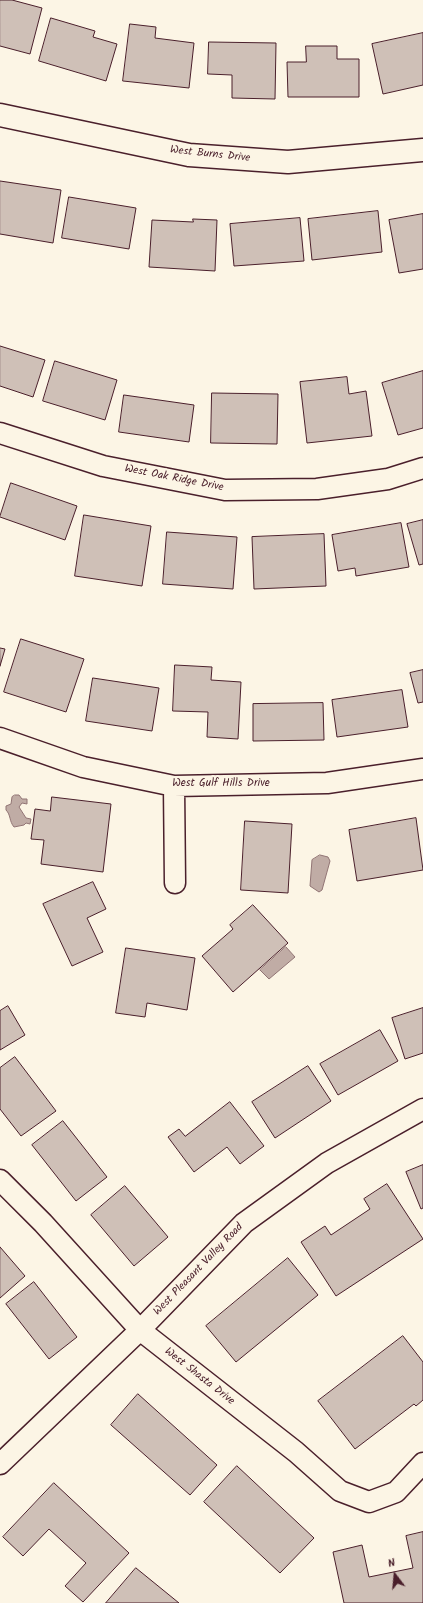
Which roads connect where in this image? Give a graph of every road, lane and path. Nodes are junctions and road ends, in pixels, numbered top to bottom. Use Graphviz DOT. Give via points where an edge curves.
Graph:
graph roads {
  1 [pos="0,115"];
  2 [pos="423,150"];
  3 [pos="0,433"];
  4 [pos="423,468"];
  5 [pos="0,738"];
  6 [pos="423,769"];
  7 [pos="174,786"];
  8 [pos="175,883"];
  9 [pos="423,1109"];
  10 [pos="0,1180"];
  11 [pos="140,1330"];
  12 [pos="423,1463"];
  13 [pos="0,1464"];
  1 -- 2 [label="street, West Burns Drive" via="189,155 288,162"];
  3 -- 4 [label="street, West Oak Ridge Drive" via="104,466 225,490 317,489 388,479"];
  5 -- 7 [label="street, West Gulf Hills Drive" via="83,767"];
  6 -- 7 [label="street, West Gulf Hills Drive" via="327,783"];
  7 -- 8 [label="street"];
  9 -- 11 [label="street, West Pleasant Valley Road" via="327,1163 244,1223"];
  10 -- 11 [label="street, West Shasta Drive" via="43,1223"];
  11 -- 12 [label="street, West Shasta Drive" via="296,1452 340,1490 369,1502 396,1492"];
  11 -- 13 [label="street, West Pleasant Valley Road"];
}
